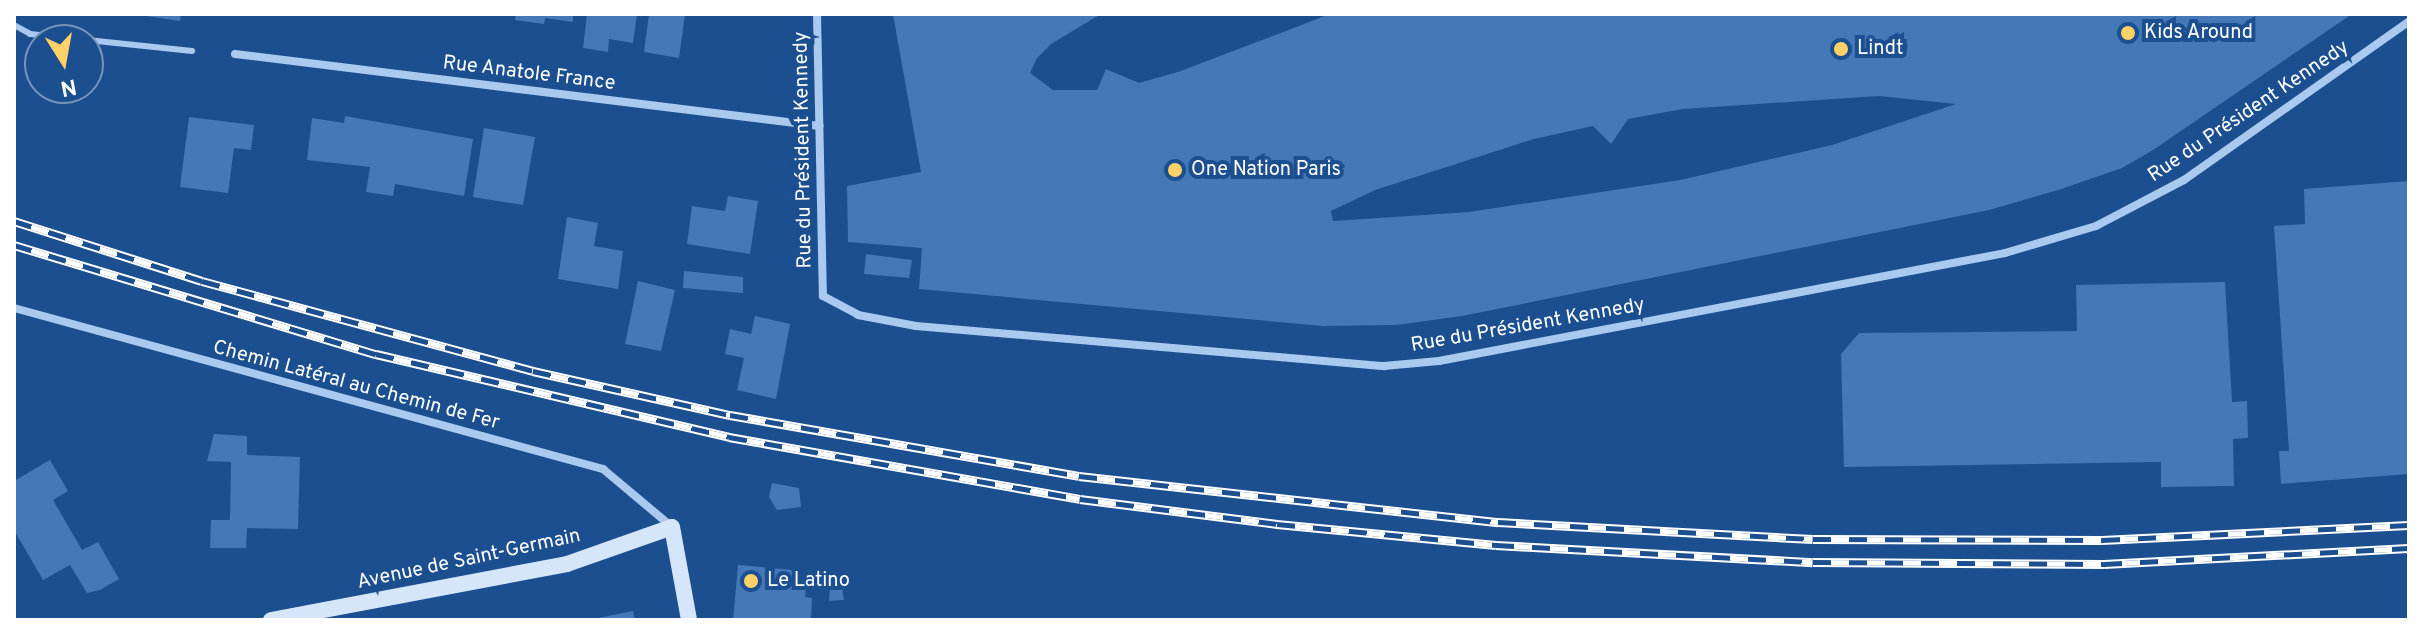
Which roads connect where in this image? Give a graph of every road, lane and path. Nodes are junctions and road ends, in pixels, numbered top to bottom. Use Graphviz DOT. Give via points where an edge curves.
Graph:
graph roads {
  1 [pos="817,14"];
  2 [pos="2409,21"];
  3 [pos="14,25"];
  4 [pos="192,51"];
  5 [pos="235,54"];
  6 [pos="820,126"];
  7 [pos="14,308"];
  8 [pos="672,527"];
  9 [pos="271,620"];
  10 [pos="689,620"];
  1 -- 6 [label="street, Rue du Président Kennedy"];
  2 -- 6 [label="street, Rue du Président Kennedy" via="2184,180 2096,226 2005,253 1439,361 1384,366 916,326 858,315 823,296"];
  3 -- 4 [label="lane" via="30,34"];
  5 -- 6 [label="street, Rue Anatole France"];
  7 -- 8 [label="street, Chemin Latéral au Chemin de Fer" via="603,469"];
  8 -- 9 [label="street, Avenue de Saint-Germain" via="567,564"];
  8 -- 10 [label="street"];
}
